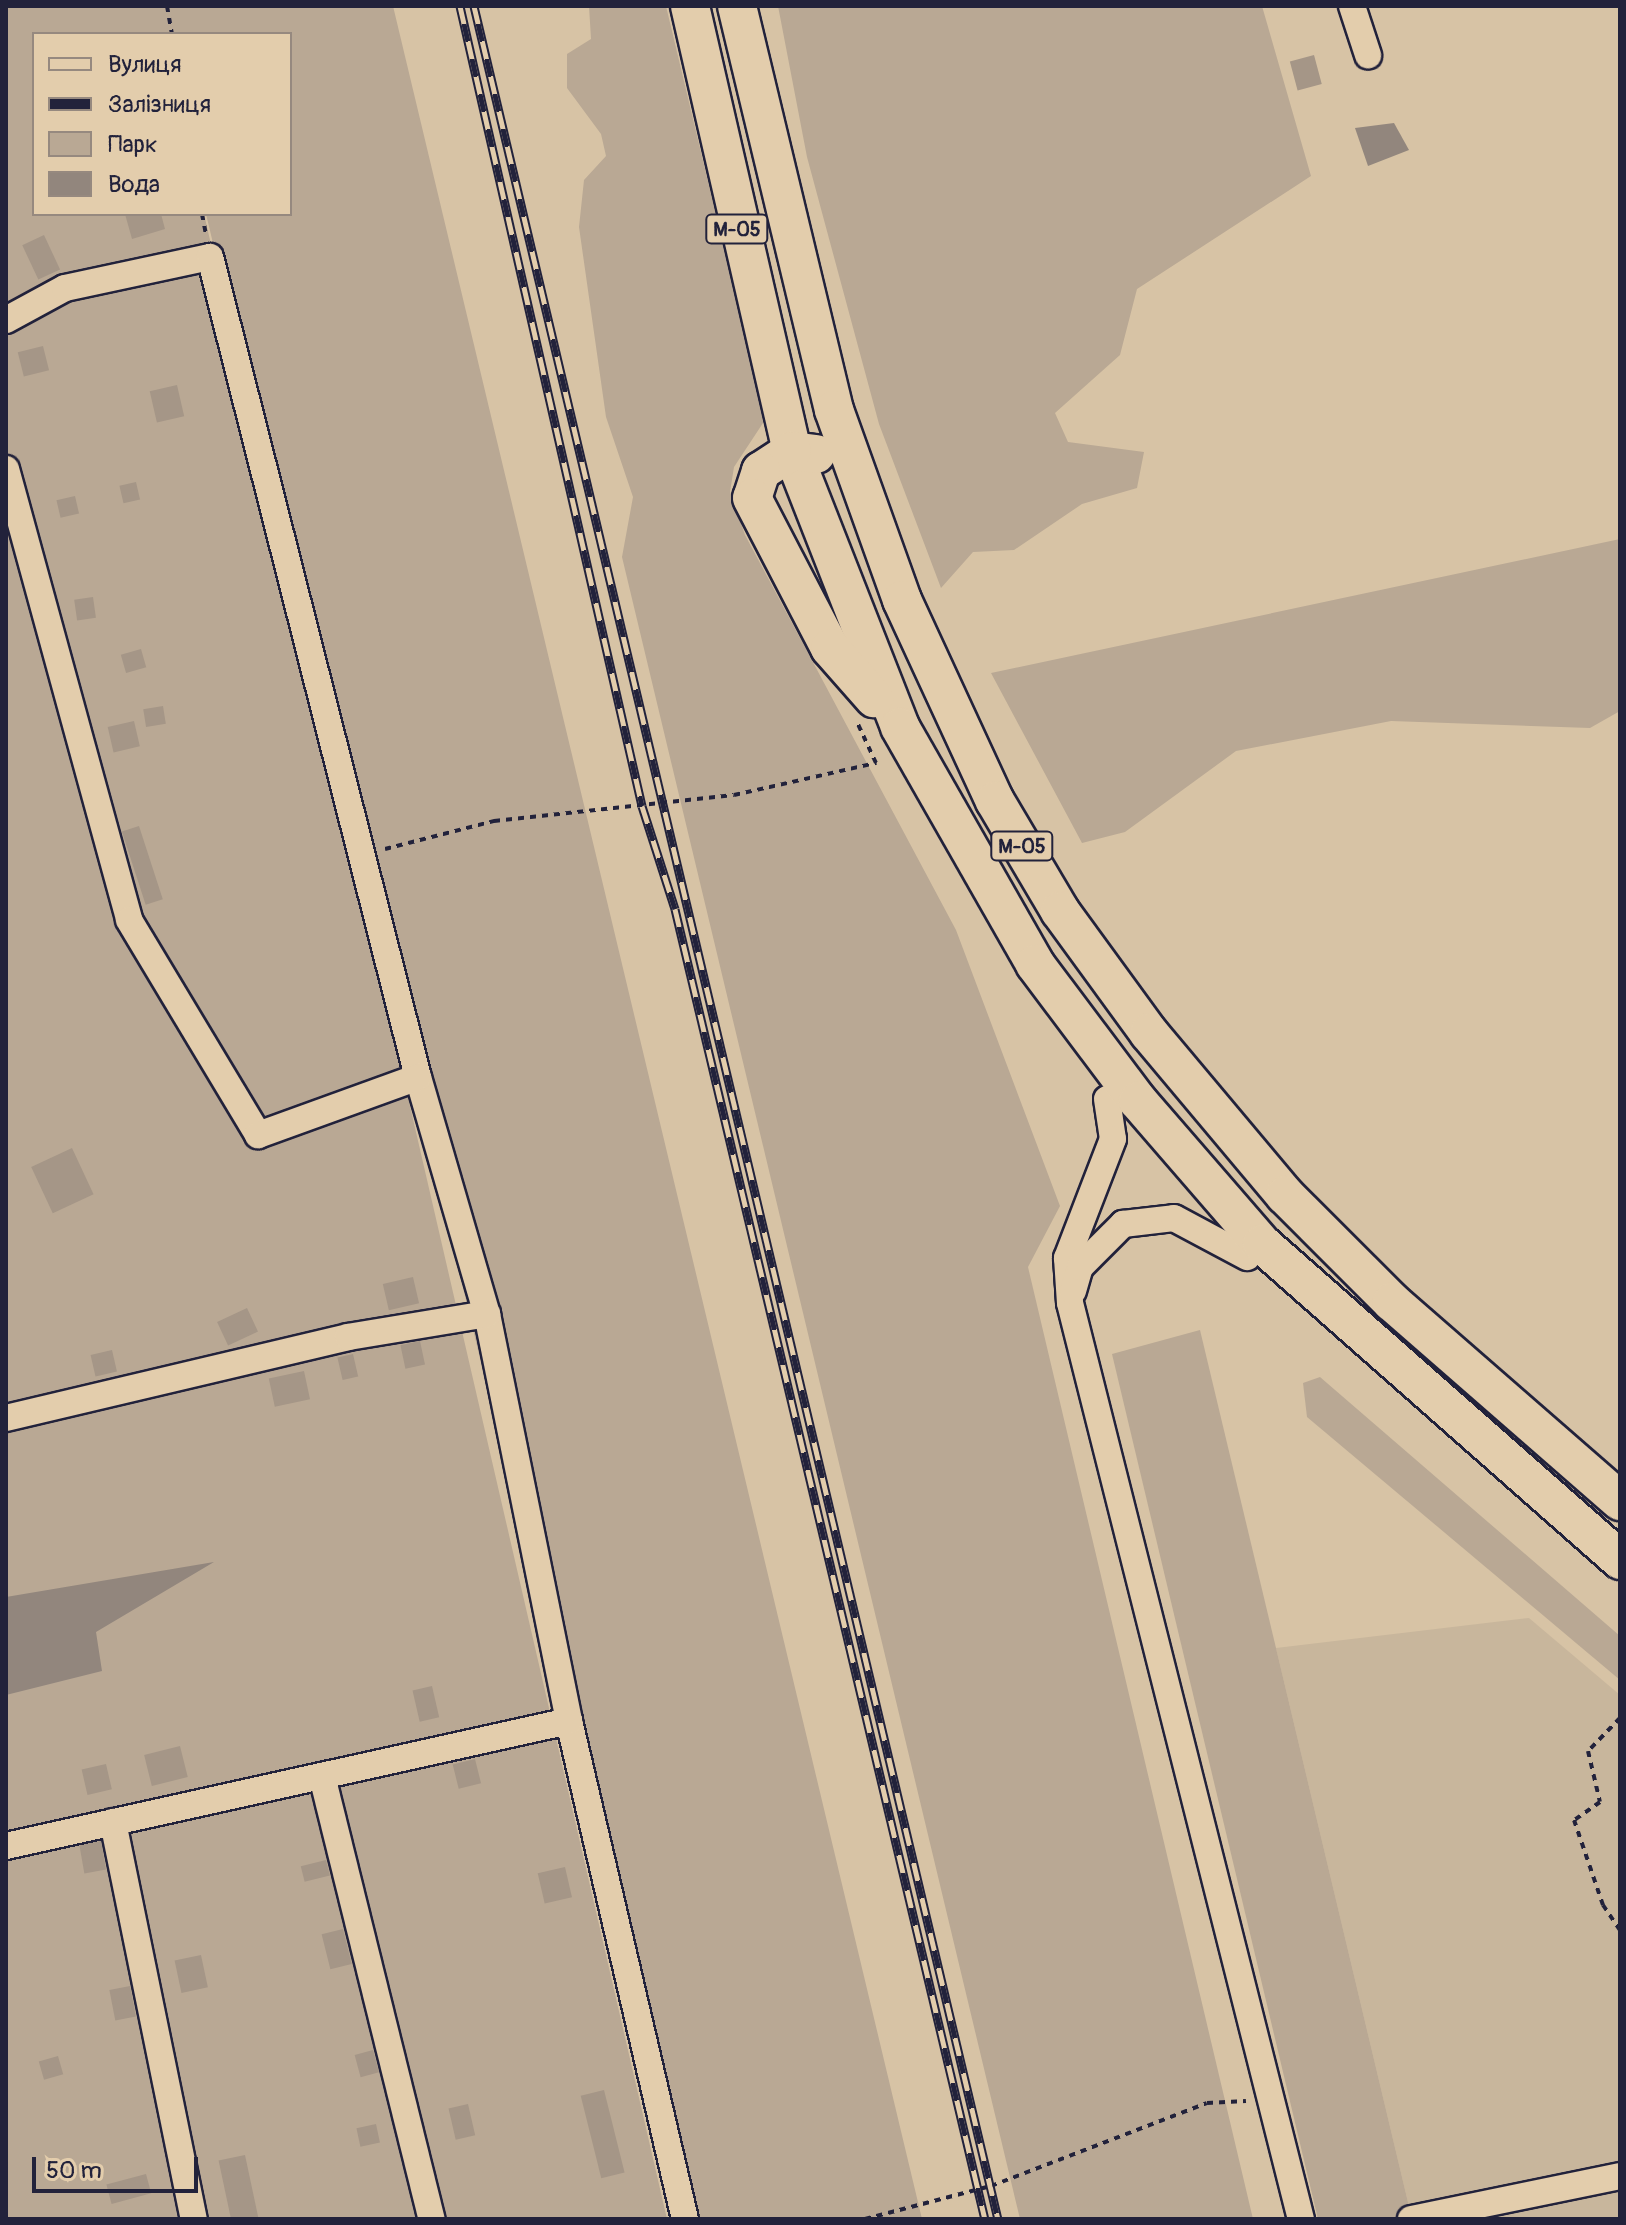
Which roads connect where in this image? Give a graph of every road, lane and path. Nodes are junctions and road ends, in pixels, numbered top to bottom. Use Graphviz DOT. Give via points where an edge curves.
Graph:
graph roads {
  1 [pos="167,6"];
  2 [pos="690,6"];
  3 [pos="737,6"];
  4 [pos="1352,6"];
  5 [pos="172,32"];
  6 [pos="1368,55"];
  7 [pos="6,320"];
  8 [pos="792,451"];
  9 [pos="6,469"];
  10 [pos="902,600"];
  11 [pos="853,715"];
  12 [pos="900,727"];
  13 [pos="365,854"];
  14 [pos="1035,964"];
  15 [pos="418,1077"];
  16 [pos="1107,1099"];
  17 [pos="1247,1257"];
  18 [pos="1070,1303"];
  19 [pos="487,1314"];
  20 [pos="1391,1364"];
  21 [pos="6,1418"];
  22 [pos="1549,1439"];
  23 [pos="1620,1480"];
  24 [pos="1620,1501"];
  25 [pos="1620,1560"];
  26 [pos="1620,1718"];
  27 [pos="569,1721"];
  28 [pos="322,1776"];
  29 [pos="113,1822"];
  30 [pos="6,1846"];
  31 [pos="1620,1930"];
  32 [pos="1270,2100"];
  33 [pos="1620,2176"];
  34 [pos="194,2219"];
  35 [pos="432,2219"];
  36 [pos="685,2219"];
  37 [pos="865,2219"];
  38 [pos="1301,2219"];
  39 [pos="1411,2219"];
  1 -- 5 [label="path"];
  2 -- 8 [label="highway, М-05"];
  3 -- 10 [label="highway, М-05" via="834,410"];
  4 -- 6 [label="street"];
  7 -- 13 [label="street" via="65,288 210,257"];
  8 -- 10 [label="highway" via="817,454 832,467"];
  8 -- 12 [label="highway, М-05"];
  8 -- 12 [label="highway" via="761,471 752,498 763,530 830,648"];
  9 -- 15 [label="street" via="129,920 258,1135"];
  10 -- 22 [label="highway, М-05" via="995,801 1060,911 1149,1033 1285,1195"];
  11 -- 13 [label="path" via="876,763 734,795 494,821"];
  12 -- 14 [label="highway, М-05"];
  13 -- 15 [label="street"];
  14 -- 16 [label="highway" via="1060,1032"];
  14 -- 20 [label="highway, М-05" via="1138,1101 1262,1244"];
  15 -- 19 [label="street"];
  16 -- 17 [label="highway"];
  16 -- 18 [label="street" via="1113,1139 1067,1258"];
  17 -- 18 [label="street" via="1174,1218 1123,1224 1080,1267"];
  17 -- 20 [label="highway" via="1303,1313"];
  18 -- 32 [label="street"];
  19 -- 21 [label="street" via="348,1337"];
  19 -- 27 [label="street"];
  20 -- 25 [label="highway, М-05"];
  22 -- 23 [label="highway"];
  22 -- 24 [label="highway, М-05"];
  26 -- 31 [label="path" via="1588,1751 1600,1802 1574,1820 1603,1905"];
  27 -- 28 [label="street"];
  27 -- 36 [label="street"];
  28 -- 29 [label="street"];
  28 -- 35 [label="street"];
  29 -- 30 [label="street"];
  29 -- 34 [label="street"];
  32 -- 37 [label="path" via="1207,2103 991,2186"];
  32 -- 38 [label="street"];
  33 -- 39 [label="street"];
}
